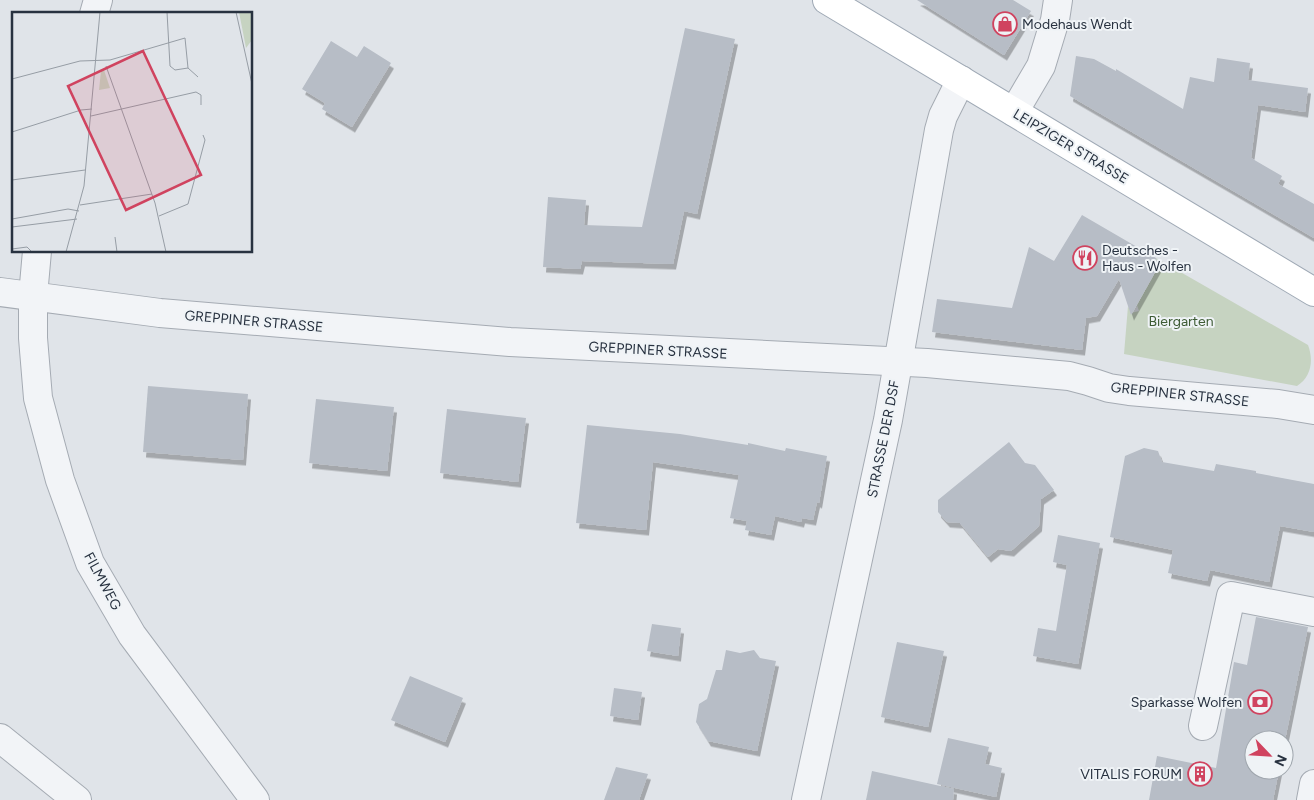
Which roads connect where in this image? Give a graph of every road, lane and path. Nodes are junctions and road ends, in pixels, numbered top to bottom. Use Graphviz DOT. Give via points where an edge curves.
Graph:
graph roads {
  1 [pos="827,0"];
  2 [pos="1058,0"];
  3 [pos="961,80"];
  4 [pos="1014,112"];
  5 [pos="37,252"];
  6 [pos="0,292"];
  7 [pos="1314,292"];
  8 [pos="33,296"];
  9 [pos="898,362"];
  10 [pos="1314,410"];
  11 [pos="1314,612"];
  12 [pos="1203,726"];
  13 [pos="0,738"];
  14 [pos="1314,784"];
  15 [pos="77,800"];
  16 [pos="255,800"];
  17 [pos="806,800"];
  18 [pos="1311,800"];
  1 -- 3 [label="main road, LEIPZIGER STRASSE"];
  2 -- 4 [label="street" via="1041,66"];
  3 -- 4 [label="main road, LEIPZIGER STRASSE"];
  3 -- 9 [label="street, STRASSE DER DSF" via="939,130"];
  4 -- 7 [label="main road, LEIPZIGER STRASSE"];
  5 -- 8 [label="street, FILMWEG"];
  6 -- 8 [label="street, GREPPINER STRASSE"];
  8 -- 9 [label="street, GREPPINER STRASSE" via="160,313 510,342"];
  8 -- 16 [label="street, FILMWEG" via="38,398 60,480 90,563 132,635"];
  9 -- 10 [label="street, GREPPINER STRASSE" via="1069,376 1116,390"];
  9 -- 17 [label="street, STRASSE DER DSF"];
  11 -- 12 [label="street" via="1231,596"];
  13 -- 15 [label="street"];
  14 -- 18 [label="street"];
}
